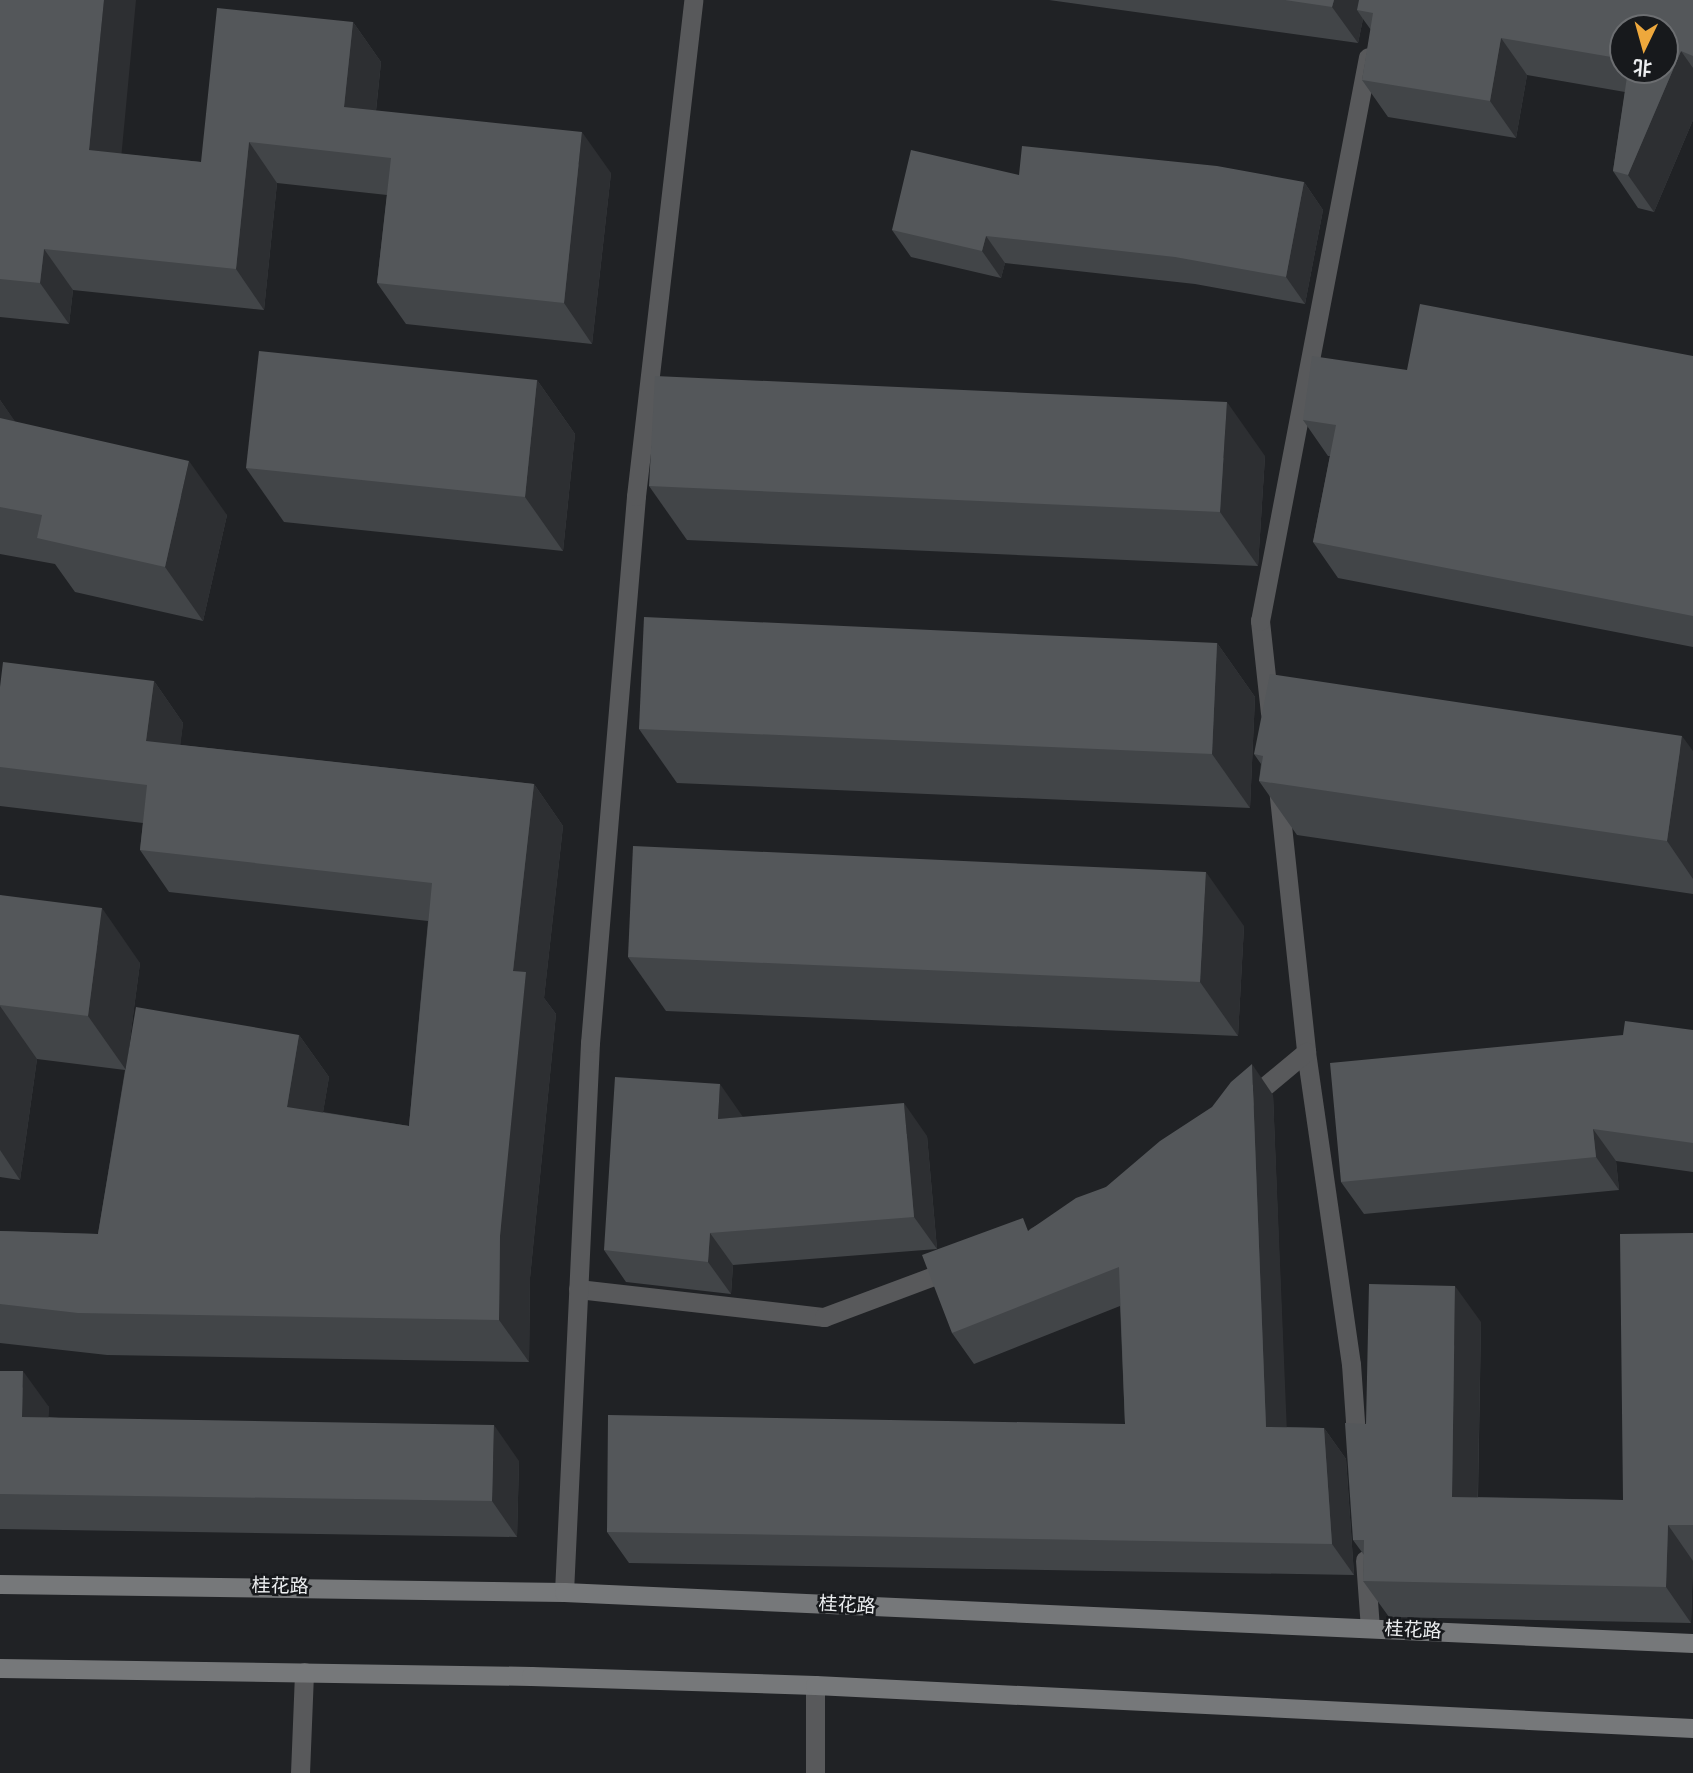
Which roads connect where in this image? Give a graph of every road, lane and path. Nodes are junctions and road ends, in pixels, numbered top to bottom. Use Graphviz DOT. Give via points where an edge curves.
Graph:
graph roads {
  1 [pos="694,0"];
  2 [pos="1371,40"];
  3 [pos="1271,729"];
  4 [pos="1276,769"];
  5 [pos="1306,1052"];
  6 [pos="1233,1113"];
  7 [pos="978,1260"];
  8 [pos="578,1289"];
  9 [pos="1359,1475"];
  10 [pos="1364,1545"];
  11 [pos="0,1584"];
  12 [pos="564,1592"];
  13 [pos="1370,1628"];
  14 [pos="1693,1643"];
  15 [pos="0,1668"];
  16 [pos="304,1672"];
  17 [pos="815,1685"];
  18 [pos="1693,1728"];
  19 [pos="300,1773"];
  20 [pos="815,1773"];
  1 -- 8 [label="street" via="635,509 590,1043"];
  2 -- 3 [label="street" via="1260,621"];
  4 -- 5 [label="street"];
  5 -- 6 [label="street"];
  5 -- 9 [label="street" via="1351,1364"];
  7 -- 8 [label="street" via="824,1317"];
  8 -- 12 [label="street"];
  10 -- 13 [label="street"];
  11 -- 12 [label="main road, 桂花路"];
  12 -- 13 [label="main road, 桂花路"];
  13 -- 14 [label="main road, 桂花路"];
  15 -- 16 [label="main road"];
  16 -- 17 [label="main road"];
  16 -- 19 [label="street"];
  17 -- 18 [label="main road"];
  17 -- 20 [label="street"];
}
